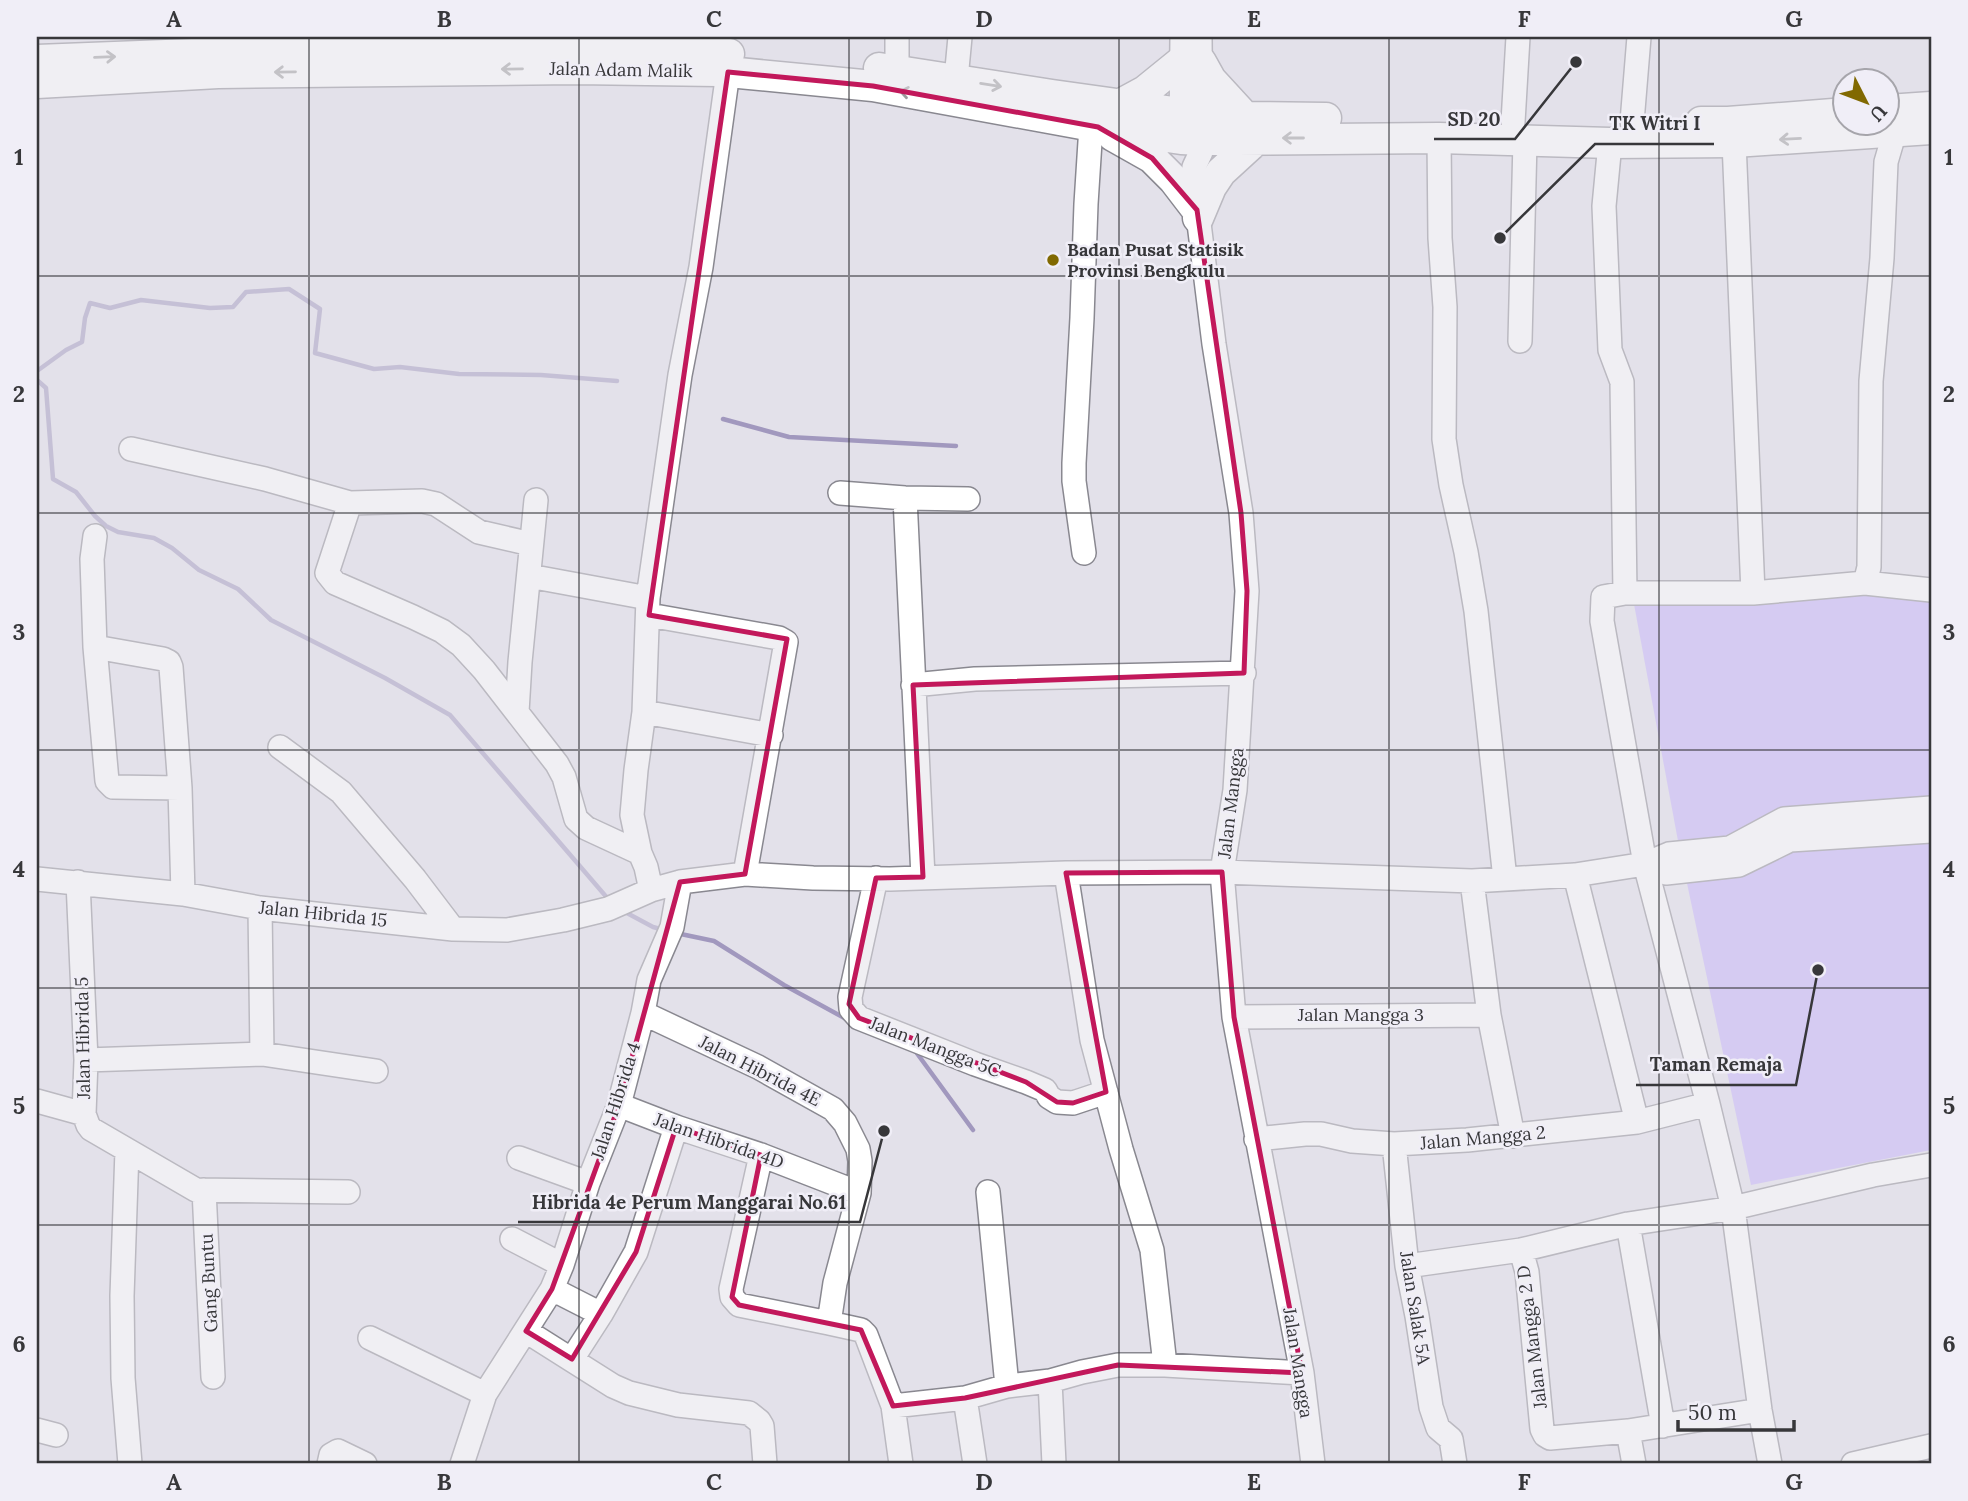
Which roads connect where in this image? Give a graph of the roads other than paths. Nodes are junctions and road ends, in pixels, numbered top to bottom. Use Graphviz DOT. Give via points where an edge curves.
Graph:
graph roads {
  1 [pos="897,37"];
  2 [pos="960,37"];
  3 [pos="1518,37"];
  4 [pos="1639,37"];
  5 [pos="1191,49"];
  6 [pos="420,57"];
  7 [pos="37,60"];
  8 [pos="897,70"];
  9 [pos="728,72"];
  10 [pos="956,79"];
  11 [pos="37,83"];
  12 [pos="1121,104"];
  13 [pos="1931,107"];
  14 [pos="1902,116"];
  15 [pos="1632,122"];
  16 [pos="1832,122"];
  17 [pos="1902,122"];
  18 [pos="1832,123"];
  19 [pos="1095,127"];
  20 [pos="1251,128"];
  21 [pos="1931,129"];
  22 [pos="1519,132"];
  23 [pos="1191,135"];
  24 [pos="1889,136"];
  25 [pos="1439,138"];
  26 [pos="1734,142"];
  27 [pos="1610,143"];
  28 [pos="1198,214"];
  29 [pos="1520,341"];
  30 [pos="131,449"];
  31 [pos="840,493"];
  32 [pos="905,498"];
  33 [pos="968,499"];
  34 [pos="536,500"];
  35 [pos="350,503"];
  36 [pos="95,536"];
  37 [pos="531,544"];
  38 [pos="1084,553"];
  39 [pos="529,576"];
  40 [pos="1866,583"];
  41 [pos="1931,590"];
  42 [pos="1625,593"];
  43 [pos="1752,593"];
  44 [pos="649,607"];
  45 [pos="95,647"];
  46 [pos="1244,673"];
  47 [pos="913,685"];
  48 [pos="517,712"];
  49 [pos="644,712"];
  50 [pos="771,734"];
  51 [pos="280,747"];
  52 [pos="180,788"];
  53 [pos="1931,808"];
  54 [pos="1931,831"];
  55 [pos="640,853"];
  56 [pos="1645,864"];
  57 [pos="1222,872"];
  58 [pos="1066,873"];
  59 [pos="745,874"];
  60 [pos="1575,875"];
  61 [pos="923,877"];
  62 [pos="876,878"];
  63 [pos="37,879"];
  64 [pos="1505,879"];
  65 [pos="1472,881"];
  66 [pos="78,882"];
  67 [pos="680,882"];
  68 [pos="651,890"];
  69 [pos="183,894"];
  70 [pos="261,908"];
  71 [pos="453,929"];
  72 [pos="643,1013"];
  73 [pos="1489,1015"];
  74 [pos="1234,1017"];
  75 [pos="262,1054"];
  76 [pos="86,1060"];
  77 [pos="376,1071"];
  78 [pos="1106,1091"];
  79 [pos="37,1101"];
  80 [pos="1708,1104"];
  81 [pos="619,1105"];
  82 [pos="84,1114"];
  83 [pos="1637,1122"];
  84 [pos="676,1127"];
  85 [pos="1513,1136"];
  86 [pos="1256,1139"];
  87 [pos="1394,1144"];
  88 [pos="127,1150"];
  89 [pos="761,1155"];
  90 [pos="519,1158"];
  91 [pos="1931,1165"];
  92 [pos="589,1183"];
  93 [pos="204,1190"];
  94 [pos="348,1192"];
  95 [pos="988,1192"];
  96 [pos="859,1193"];
  97 [pos="1733,1208"];
  98 [pos="1628,1224"];
  99 [pos="512,1239"];
  100 [pos="1521,1250"];
  101 [pos="562,1265"];
  102 [pos="1407,1266"];
  103 [pos="552,1289"];
  104 [pos="601,1314"];
  105 [pos="829,1323"];
  106 [pos="526,1331"];
  107 [pos="370,1338"];
  108 [pos="572,1359"];
  109 [pos="1165,1364"];
  110 [pos="1302,1373"];
  111 [pos="213,1377"];
  112 [pos="1050,1381"];
  113 [pos="1007,1386"];
  114 [pos="485,1395"];
  115 [pos="965,1398"];
  116 [pos="893,1406"];
  117 [pos="1760,1410"];
  118 [pos="1663,1426"];
  119 [pos="1628,1431"];
  120 [pos="1931,1446"];
  121 [pos="1888,1461"];
  122 [pos="130,1464"];
  123 [pos="328,1464"];
  124 [pos="365,1464"];
  125 [pos="462,1464"];
  126 [pos="765,1464"];
  127 [pos="901,1464"];
  128 [pos="975,1464"];
  129 [pos="1054,1464"];
  130 [pos="1313,1464"];
  131 [pos="1455,1464"];
  132 [pos="1634,1464"];
  133 [pos="1770,1464"];
  134 [pos="1853,1464"];
  1 -- 8 [label="street"];
  2 -- 10 [label="street"];
  3 -- 22 [label="street"];
  4 -- 15 [label="street"];
  5 -- 12 [label="main road" via="1144,91"];
  5 -- 20 [label="main road"];
  5 -- 23 [label="street, Jalan Mangga"];
  7 -- 6 [label="main road, Jalan Adam Malik, one-way"];
  6 -- 8 [label="main road, Jalan Adam Malik" via="609,42"];
  9 -- 6 [label="main road, Jalan Adam Malik, one-way" via="576,69"];
  6 -- 11 [label="main road, Jalan Adam Malik, one-way"];
  8 -- 10 [label="main road, Jalan Adam Malik"];
  19 -- 9 [label="main road, Jalan Adam Malik, one-way" via="873,86"];
  9 -- 44 [label="street"];
  10 -- 12 [label="main road, Jalan Adam Malik, one-way"];
  12 -- 23 [label="main road, Jalan Adam Malik"];
  13 -- 14 [label="main road"];
  15 -- 16 [label="main road"];
  15 -- 22 [label="main road"];
  17 -- 21 [label="main road"];
  18 -- 26 [label="main road, one-way"];
  19 -- 23 [label="main road, Jalan Adam Malik"];
  19 -- 28 [label="main road" via="1152,158"];
  19 -- 38 [label="street" via="1086,204 1074,463"];
  20 -- 22 [label="main road"];
  20 -- 23 [label="main road"];
  25 -- 20 [label="main road, one-way"];
  20 -- 28 [label="main road"];
  22 -- 25 [label="main road"];
  22 -- 27 [label="main road"];
  22 -- 29 [label="street"];
  23 -- 28 [label="street, Jalan Mangga"];
  24 -- 40 [label="street" via="1871,381"];
  25 -- 64 [label="street" via="1444,439 1476,611"];
  26 -- 27 [label="main road"];
  26 -- 43 [label="street"];
  27 -- 42 [label="street" via="1605,206 1610,350 1622,382"];
  28 -- 46 [label="street, Jalan Mangga" via="1241,513 1247,591"];
  30 -- 35 [label="street"];
  31 -- 32 [label="street"];
  32 -- 33 [label="street"];
  32 -- 47 [label="street"];
  34 -- 37 [label="street"];
  35 -- 37 [label="street" via="436,504 479,532"];
  35 -- 48 [label="street" via="329,577 442,631 461,645"];
  36 -- 45 [label="street"];
  37 -- 39 [label="street"];
  39 -- 44 [label="street"];
  39 -- 48 [label="street"];
  40 -- 41 [label="street"];
  40 -- 43 [label="street"];
  42 -- 43 [label="street"];
  42 -- 56 [label="street" via="1604,597 1602,621"];
  44 -- 49 [label="street"];
  44 -- 50 [label="street" via="785,640"];
  45 -- 52 [label="street" via="169,662"];
  45 -- 52 [label="street" via="107,782 113,787"];
  46 -- 47 [label="street"];
  46 -- 57 [label="street, Jalan Mangga" via="1235,790"];
  47 -- 61 [label="street"];
  48 -- 55 [label="street" via="564,776 576,819"];
  49 -- 50 [label="street"];
  49 -- 55 [label="street" via="632,815"];
  50 -- 59 [label="street"];
  51 -- 71 [label="street" via="341,792"];
  52 -- 69 [label="street"];
  53 -- 56 [label="street" via="1784,819 1730,848 1669,854"];
  54 -- 56 [label="street" via="1790,840 1740,865 1666,873"];
  55 -- 68 [label="street"];
  56 -- 60 [label="street, Jalan Hibrida 15"];
  56 -- 80 [label="street"];
  57 -- 58 [label="street, Jalan Hibrida 15"];
  57 -- 65 [label="street, Jalan Hibrida 15"];
  57 -- 74 [label="street, Jalan Mangga"];
  58 -- 61 [label="street, Jalan Hibrida 15"];
  58 -- 78 [label="street" via="1090,1027"];
  59 -- 62 [label="street, Jalan Hibrida 15"];
  59 -- 67 [label="street, Jalan Hibrida 15"];
  60 -- 64 [label="street, Jalan Hibrida 15"];
  60 -- 83 [label="street"];
  61 -- 62 [label="street, Jalan Hibrida 15"];
  62 -- 78 [label="street, Jalan Mangga 5C" via="849,1004 859,1018 1045,1090 1057,1102 1073,1103"];
  63 -- 66 [label="street, Jalan Hibrida 15"];
  64 -- 65 [label="street, Jalan Hibrida 15"];
  65 -- 73 [label="street"];
  66 -- 69 [label="street, Jalan Hibrida 15"];
  66 -- 76 [label="street, Jalan Hibrida 5"];
  67 -- 68 [label="street, Jalan Hibrida 15"];
  67 -- 72 [label="street, Jalan Hibrida 4" via="670,933 649,980"];
  68 -- 71 [label="street, Jalan Hibrida 15" via="613,907 563,920 507,930"];
  69 -- 70 [label="street, Jalan Hibrida 15"];
  70 -- 71 [label="street, Jalan Hibrida 15"];
  70 -- 75 [label="street"];
  72 -- 81 [label="street, Jalan Hibrida 4"];
  72 -- 96 [label="street, Jalan Hibrida 4E" via="758,1067 834,1110 858,1149"];
  73 -- 74 [label="street, Jalan Mangga 3"];
  73 -- 85 [label="street"];
  74 -- 86 [label="street, Jalan Mangga"];
  75 -- 76 [label="street"];
  75 -- 77 [label="street"];
  76 -- 82 [label="street, Jalan Hibrida 5"];
  78 -- 109 [label="street" via="1152,1250"];
  79 -- 82 [label="street"];
  80 -- 83 [label="street, Jalan Mangga 2"];
  80 -- 97 [label="street"];
  81 -- 84 [label="street, Jalan Hibrida 4D"];
  81 -- 92 [label="street, Jalan Hibrida 4"];
  82 -- 88 [label="street, Jalan Hibrida 5" via="92,1129"];
  83 -- 85 [label="street, Jalan Mangga 2"];
  84 -- 89 [label="street, Jalan Hibrida 4D"];
  84 -- 104 [label="street" via="636,1252"];
  85 -- 87 [label="street, Jalan Mangga 2"];
  86 -- 87 [label="street, Jalan Mangga 2" via="1321,1134 1352,1142"];
  86 -- 110 [label="street, Jalan Mangga"];
  87 -- 102 [label="street, Jalan Salak 5A"];
  88 -- 93 [label="street, Jalan Hibrida 5" via="190,1188"];
  88 -- 122 [label="street" via="122,1378"];
  89 -- 96 [label="street, Jalan Hibrida 4D"];
  89 -- 105 [label="street" via="731,1289 733,1297 739,1305"];
  90 -- 92 [label="street"];
  91 -- 97 [label="street"];
  92 -- 101 [label="street, Jalan Hibrida 4"];
  93 -- 94 [label="street, Jalan Hibrida 5"];
  93 -- 111 [label="street, Gang Buntu"];
  95 -- 113 [label="street"];
  96 -- 105 [label="street, Jalan Hibrida 4E"];
  97 -- 98 [label="street"];
  97 -- 117 [label="street"];
  98 -- 100 [label="street"];
  98 -- 118 [label="street"];
  99 -- 101 [label="street"];
  100 -- 102 [label="street"];
  100 -- 119 [label="street, Jalan Mangga 2 D" via="1545,1435"];
  101 -- 103 [label="street, Jalan Hibrida 4"];
  102 -- 131 [label="street, Jalan Salak 5A" via="1431,1407 1438,1428 1451,1439"];
  103 -- 104 [label="street"];
  103 -- 106 [label="street, Jalan Hibrida 4"];
  104 -- 108 [label="street"];
  105 -- 116 [label="street" via="866,1335"];
  106 -- 108 [label="street"];
  106 -- 114 [label="street, Jalan Hibrida 4"];
  107 -- 114 [label="street"];
  108 -- 126 [label="street" via="629,1393 678,1405 749,1413 762,1426"];
  109 -- 110 [label="street"];
  109 -- 112 [label="street" via="1118,1365"];
  110 -- 130 [label="street, Jalan Mangga"];
  112 -- 113 [label="street"];
  112 -- 129 [label="street"];
  113 -- 115 [label="street"];
  114 -- 125 [label="street, Jalan Hibrida 4"];
  115 -- 116 [label="street"];
  115 -- 128 [label="street"];
  116 -- 127 [label="street"];
  117 -- 118 [label="street"];
  117 -- 133 [label="street"];
  118 -- 119 [label="street"];
  119 -- 132 [label="street"];
  120 -- 121 [label="street"];
  121 -- 134 [label="street"];
  123 -- 124 [label="street" via="338,1451"];
}
